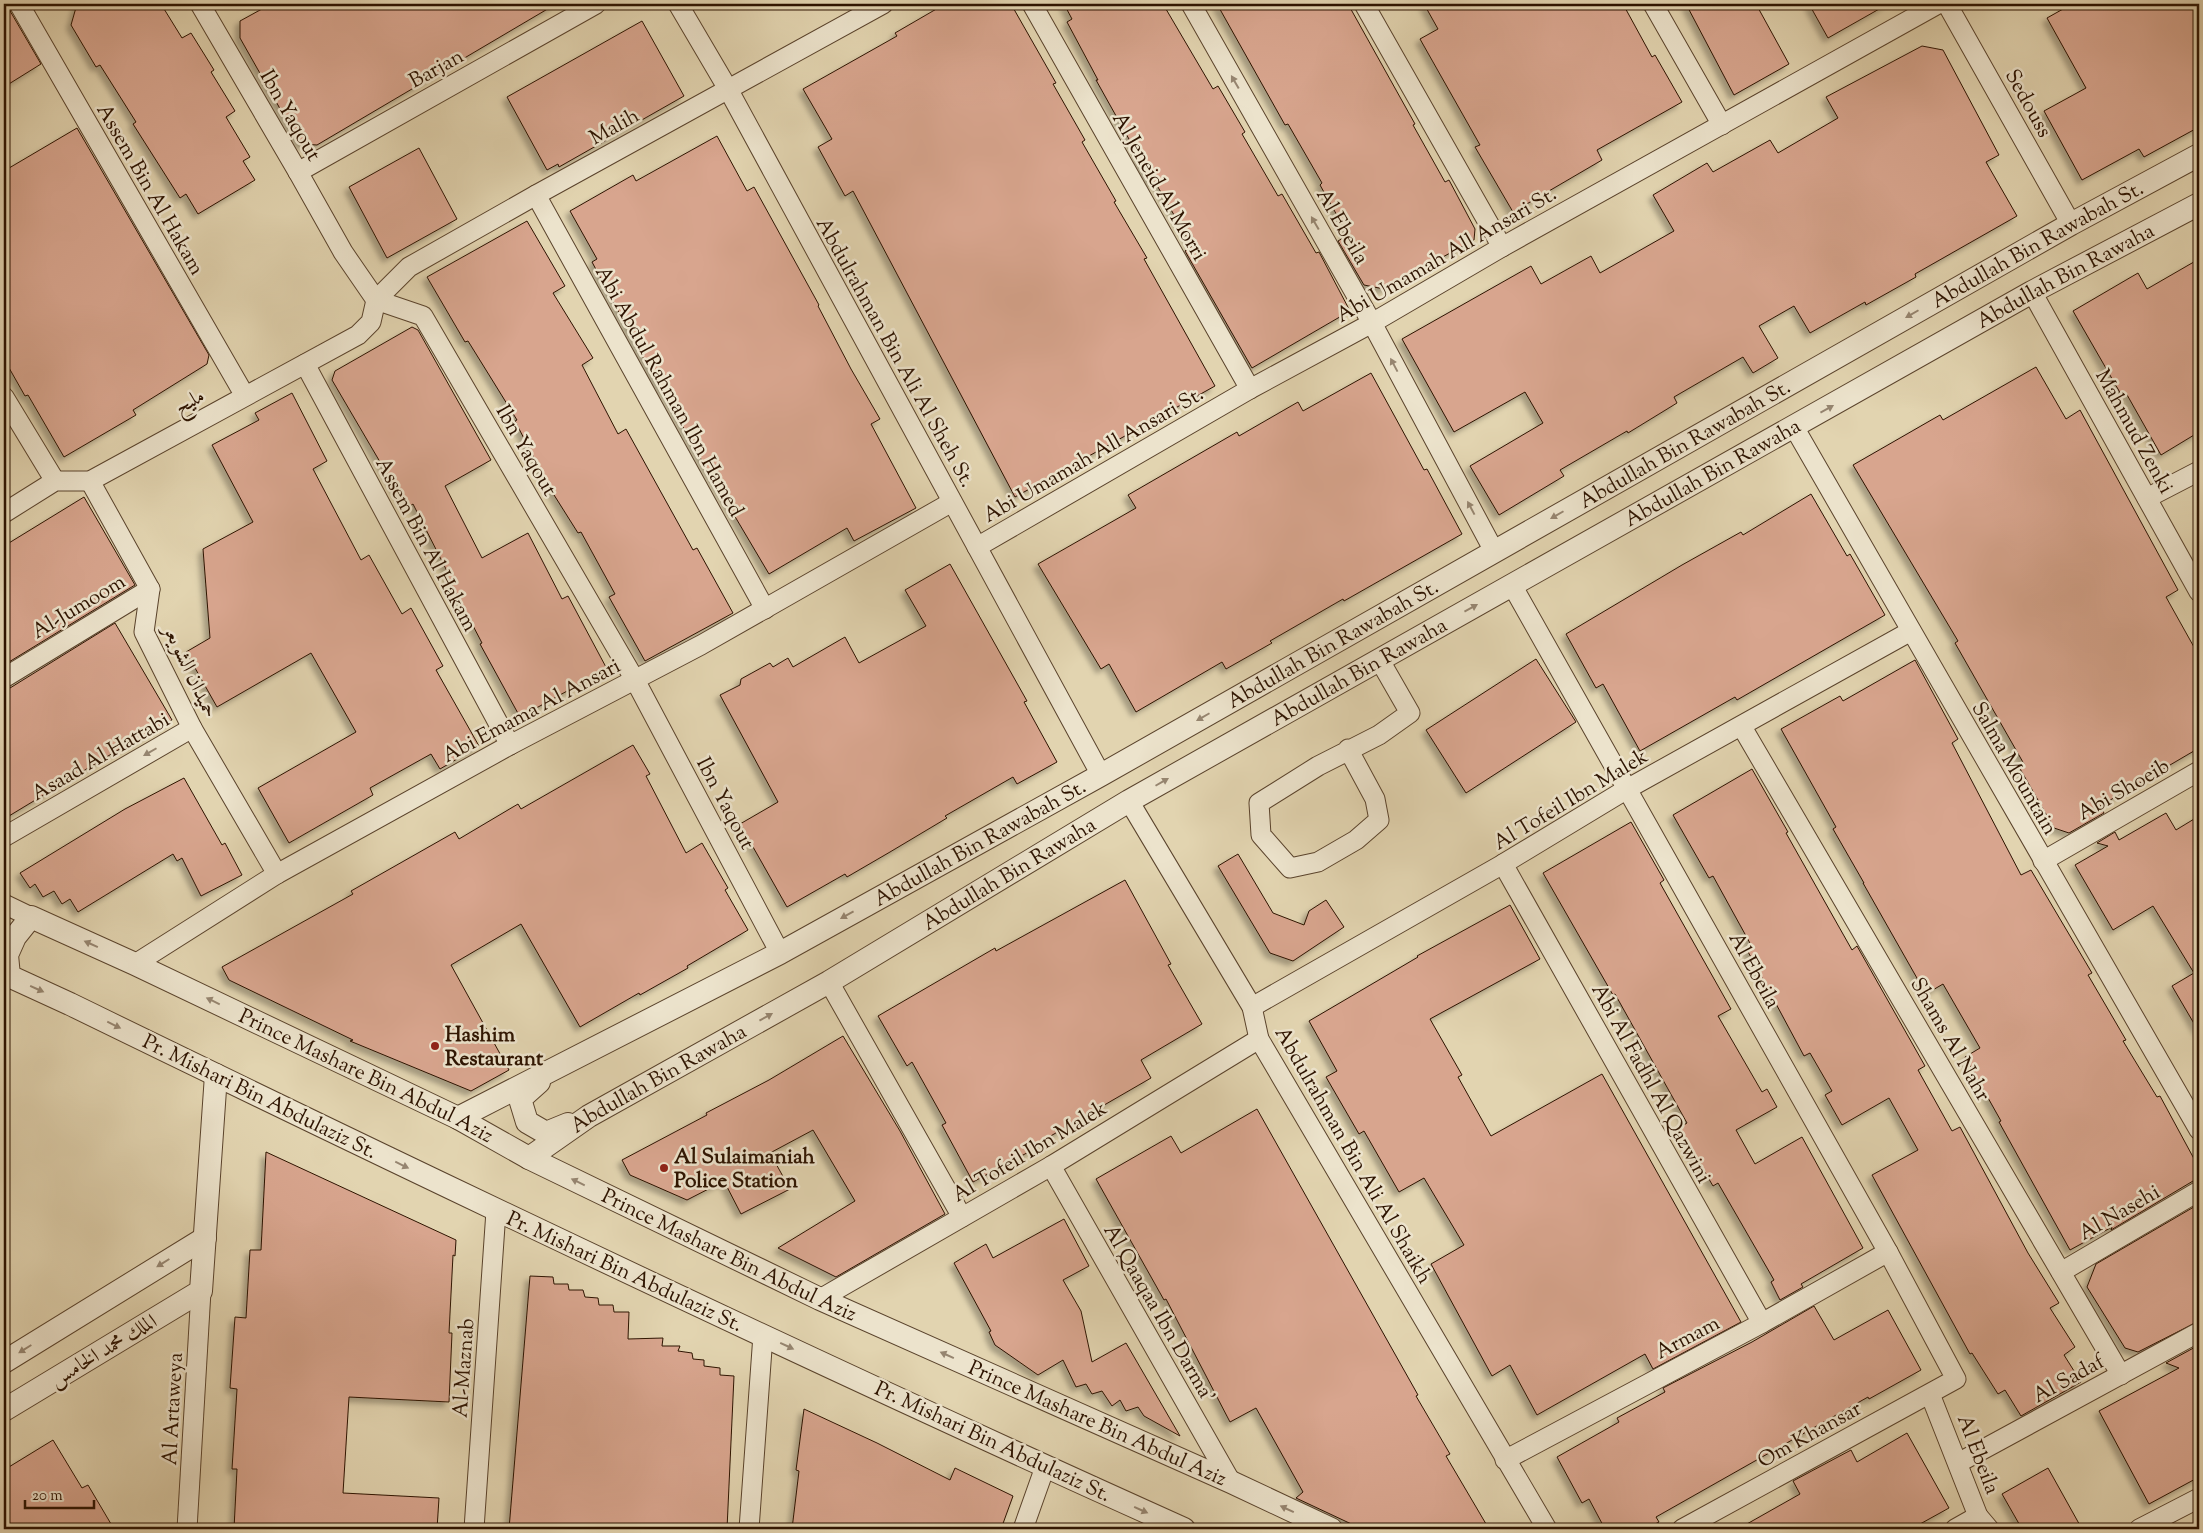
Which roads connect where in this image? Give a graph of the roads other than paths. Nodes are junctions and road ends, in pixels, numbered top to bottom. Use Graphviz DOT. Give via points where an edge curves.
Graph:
graph roads {
  1 [pos="19,4"];
  2 [pos="596,4"];
  3 [pos="678,4"];
  4 [pos="883,4"];
  5 [pos="1032,4"];
  6 [pos="1191,4"];
  7 [pos="1364,4"];
  8 [pos="1653,4"];
  9 [pos="1938,4"];
  10 [pos="1947,4"];
  11 [pos="207,6"];
  12 [pos="728,89"];
  13 [pos="1722,125"];
  14 [pos="2199,155"];
  15 [pos="298,172"];
  16 [pos="536,195"];
  17 [pos="2199,204"];
  18 [pos="2071,224"];
  19 [pos="1502,247"];
  20 [pos="2032,292"];
  21 [pos="376,300"];
  22 [pos="1372,323"];
  23 [pos="304,364"];
  24 [pos="1250,389"];
  25 [pos="245,396"];
  26 [pos="4,397"];
  27 [pos="1794,427"];
  28 [pos="2199,472"];
  29 [pos="55,481"];
  30 [pos="90,482"];
  31 [pos="2147,498"];
  32 [pos="952,502"];
  33 [pos="4,513"];
  34 [pos="977,547"];
  35 [pos="1494,551"];
  36 [pos="1512,585"];
  37 [pos="150,589"];
  38 [pos="2199,592"];
  39 [pos="765,609"];
  40 [pos="1911,631"];
  41 [pos="1379,658"];
  42 [pos="4,678"];
  43 [pos="635,680"];
  44 [pos="1742,727"];
  45 [pos="192,728"];
  46 [pos="510,745"];
  47 [pos="1348,749"];
  48 [pos="2199,771"];
  49 [pos="1101,775"];
  50 [pos="1627,790"];
  51 [pos="1129,801"];
  52 [pos="4,837"];
  53 [pos="2043,861"];
  54 [pos="1503,864"];
  55 [pos="276,874"];
  56 [pos="4,904"];
  57 [pos="31,917"];
  58 [pos="780,953"];
  59 [pos="136,964"];
  60 [pos="6,975"];
  61 [pos="829,982"];
  62 [pos="1252,1008"];
  63 [pos="1259,1039"];
  64 [pos="555,1068"];
  65 [pos="216,1075"];
  66 [pos="589,1116"];
  67 [pos="458,1118"];
  68 [pos="2199,1130"];
  69 [pos="529,1158"];
  70 [pos="1051,1166"];
  71 [pos="2199,1191"];
  72 [pos="496,1211"];
  73 [pos="962,1217"];
  74 [pos="205,1238"];
  75 [pos="1888,1252"];
  76 [pos="2061,1272"];
  77 [pos="202,1291"];
  78 [pos="820,1299"];
  79 [pos="1762,1323"];
  80 [pos="2199,1332"];
  81 [pos="763,1335"];
  82 [pos="4,1362"];
  83 [pos="2121,1375"];
  84 [pos="1956,1379"];
  85 [pos="1930,1394"];
  86 [pos="4,1410"];
  87 [pos="1505,1460"];
  88 [pos="1958,1463"];
  89 [pos="1045,1467"];
  90 [pos="1231,1482"];
  91 [pos="2199,1498"];
  92 [pos="1984,1523"];
  93 [pos="2151,1527"];
  94 [pos="188,1529"];
  95 [pos="474,1529"];
  96 [pos="749,1529"];
  97 [pos="1023,1529"];
  98 [pos="1184,1529"];
  99 [pos="1331,1529"];
  100 [pos="1547,1529"];
  101 [pos="1682,1529"];
  102 [pos="1955,1529"];
  1 -- 25 [label="street, Assem Bin Al Hakam"];
  2 -- 15 [label="street, Barjan"];
  3 -- 12 [label="street, Abdulrahman Bin Ali Al Sheh St."];
  4 -- 12 [label="street, Malih"];
  5 -- 24 [label="street, Al Jeneid Al Morri"];
  22 -- 6 [label="street, Al Ebeila, one-way"];
  7 -- 19 [label="street"];
  8 -- 13 [label="street"];
  9 -- 13 [label="street, Abi Umamah All Ansari St."];
  10 -- 18 [label="street, Sedouss"];
  11 -- 15 [label="street, Ibn Yaqout"];
  12 -- 16 [label="street, Malih"];
  12 -- 32 [label="street, Abdulrahman Bin Ali Al Sheh St."];
  13 -- 19 [label="street, Abi Umamah All Ansari St."];
  14 -- 18 [label="street, Abdullah Bin Rawabah St."];
  15 -- 21 [label="street, Ibn Yaqout" via="343,252"];
  16 -- 21 [label="street, Malih" via="409,267"];
  16 -- 39 [label="street, Abi Abdul Rahman Ibn Hamed"];
  17 -- 20 [label="street, Abdullah Bin Rawaha"];
  18 -- 35 [label="street, Abdullah Bin Rawabah St., one-way"];
  19 -- 22 [label="street, Abi Umamah All Ansari St."];
  27 -- 20 [label="street, Abdullah Bin Rawaha, one-way"];
  20 -- 31 [label="street, Mahmud Zenki"];
  21 -- 23 [label="street, مليح" via="371,322 358,335"];
  21 -- 43 [label="street, Ibn Yaqout" via="423,316"];
  22 -- 24 [label="street, Abi Umamah All Ansari St."];
  35 -- 22 [label="street, Al Ebeila, one-way"];
  23 -- 25 [label="street, مليح"];
  23 -- 46 [label="street, Assem Bin Al Hakam"];
  24 -- 34 [label="street, Abi Umamah All Ansari St."];
  25 -- 30 [label="street, مليح"];
  26 -- 29 [label="street"];
  27 -- 36 [label="street, Abdullah Bin Rawaha"];
  27 -- 40 [label="street, Salma Mountain"];
  28 -- 31 [label="street"];
  29 -- 30 [label="street"];
  29 -- 33 [label="street"];
  30 -- 37 [label="street"];
  31 -- 38 [label="street, Mahmud Zenki"];
  32 -- 34 [label="street, Abdulrahman Bin Ali Al Sheh St."];
  32 -- 39 [label="street, Abi Emama Al Ansari"];
  34 -- 49 [label="street, Abdulrahman Bin Ali Al Sheh St."];
  35 -- 49 [label="street, Abdullah Bin Rawabah St., one-way"];
  41 -- 36 [label="street, Abdullah Bin Rawaha, one-way"];
  36 -- 50 [label="street, Al Ebeila"];
  37 -- 42 [label="street, Al-Jumoom"];
  37 -- 45 [label="street, حميدان الشويعر" via="144,632"];
  39 -- 43 [label="street, Abi Emama Al Ansari"];
  40 -- 44 [label="street, Al Tofeil Ibn Malek"];
  40 -- 53 [label="street, Salma Mountain"];
  41 -- 47 [label="street" via="1410,713 1379,735"];
  51 -- 41 [label="street, Abdullah Bin Rawaha, one-way"];
  43 -- 46 [label="street, Abi Emama Al Ansari"];
  43 -- 58 [label="street, Ibn Yaqout"];
  44 -- 50 [label="street, Al Tofeil Ibn Malek"];
  44 -- 76 [label="street, Shams Al Nahr"];
  45 -- 52 [label="street, Asaad Al Hattabi, one-way"];
  45 -- 55 [label="street, حميدان الشويعر"];
  46 -- 55 [label="street, Abi Emama Al Ansari"];
  47 -- 47 [label="street" via="1259,803 1261,835 1290,868 1318,862 1356,840 1380,820 1375,798"];
  48 -- 53 [label="street, Abi Shoeib"];
  49 -- 58 [label="street, Abdullah Bin Rawabah St., one-way"];
  50 -- 54 [label="street, Al Tofeil Ibn Malek"];
  50 -- 75 [label="street, Al Ebeila"];
  51 -- 61 [label="street, Abdullah Bin Rawaha"];
  51 -- 62 [label="street, Abdulrahman Bin Ali Al Shaikh"];
  53 -- 68 [label="street, Salma Mountain"];
  54 -- 62 [label="street, Al Tofeil Ibn Malek"];
  54 -- 79 [label="street, Abi Al Fadhl Al Qazwini"];
  55 -- 59 [label="street, Abi Emama Al Ansari"];
  56 -- 57 [label="street"];
  59 -- 57 [label="street, Prince Mashare Bin Abdul Aziz, one-way"];
  57 -- 60 [label="street" via="15,937 7,955"];
  58 -- 64 [label="street, Abdullah Bin Rawabah St."];
  67 -- 59 [label="street, Prince Mashare Bin Abdul Aziz, one-way"];
  60 -- 65 [label="street, Pr. Mishari Bin Abdulaziz St., one-way"];
  66 -- 61 [label="street, Abdullah Bin Rawaha, one-way"];
  61 -- 73 [label="street"];
  62 -- 63 [label="street, Abdulrahman Bin Ali Al Shaikh"];
  63 -- 70 [label="street, Al Tofeil Ibn Malek"];
  63 -- 87 [label="street, Abdulrahman Bin Ali Al Shaikh"];
  64 -- 66 [label="street" via="520,1099 528,1122 546,1133"];
  64 -- 67 [label="street, Abdullah Bin Rawabah St."];
  65 -- 72 [label="street, Pr. Mishari Bin Abdulaziz St., one-way"];
  65 -- 74 [label="street"];
  66 -- 69 [label="street, Abdullah Bin Rawaha"];
  67 -- 69 [label="street, Prince Mashare Bin Abdul Aziz"];
  78 -- 69 [label="street, Prince Mashare Bin Abdul Aziz, one-way"];
  70 -- 73 [label="street, Al Tofeil Ibn Malek"];
  70 -- 90 [label="street, Al Qaaqaa Ibn Darma'"];
  71 -- 76 [label="street, Al Nasehi"];
  72 -- 81 [label="street, Pr. Mishari Bin Abdulaziz St."];
  72 -- 95 [label="street, Al-Maznab"];
  73 -- 78 [label="street, Al Tofeil Ibn Malek"];
  74 -- 77 [label="street"];
  74 -- 82 [label="street, one-way"];
  75 -- 79 [label="street, Armam"];
  75 -- 84 [label="street, Al Ebeila"];
  76 -- 83 [label="street, Shams Al Nahr"];
  77 -- 86 [label="street, الملك محمد الخامس"];
  77 -- 94 [label="street, Al Artaweya"];
  90 -- 78 [label="street, Prince Mashare Bin Abdul Aziz, one-way"];
  79 -- 87 [label="street, Armam"];
  80 -- 83 [label="street, Al Sadaf"];
  81 -- 89 [label="street, Pr. Mishari Bin Abdulaziz St., one-way"];
  81 -- 96 [label="street"];
  83 -- 88 [label="street, Al Sadaf"];
  84 -- 85 [label="street, Om Khansar"];
  85 -- 88 [label="street, Al Ebeila"];
  85 -- 101 [label="street, Om Khansar"];
  87 -- 100 [label="street, Abdulrahman Bin Ali Al Shaikh"];
  88 -- 92 [label="street, Al Ebeila"];
  89 -- 97 [label="street"];
  89 -- 98 [label="street, Pr. Mishari Bin Abdulaziz St., one-way"];
  99 -- 90 [label="street, Prince Mashare Bin Abdul Aziz, one-way"];
  91 -- 93 [label="street"];
  92 -- 102 [label="street"];
}
